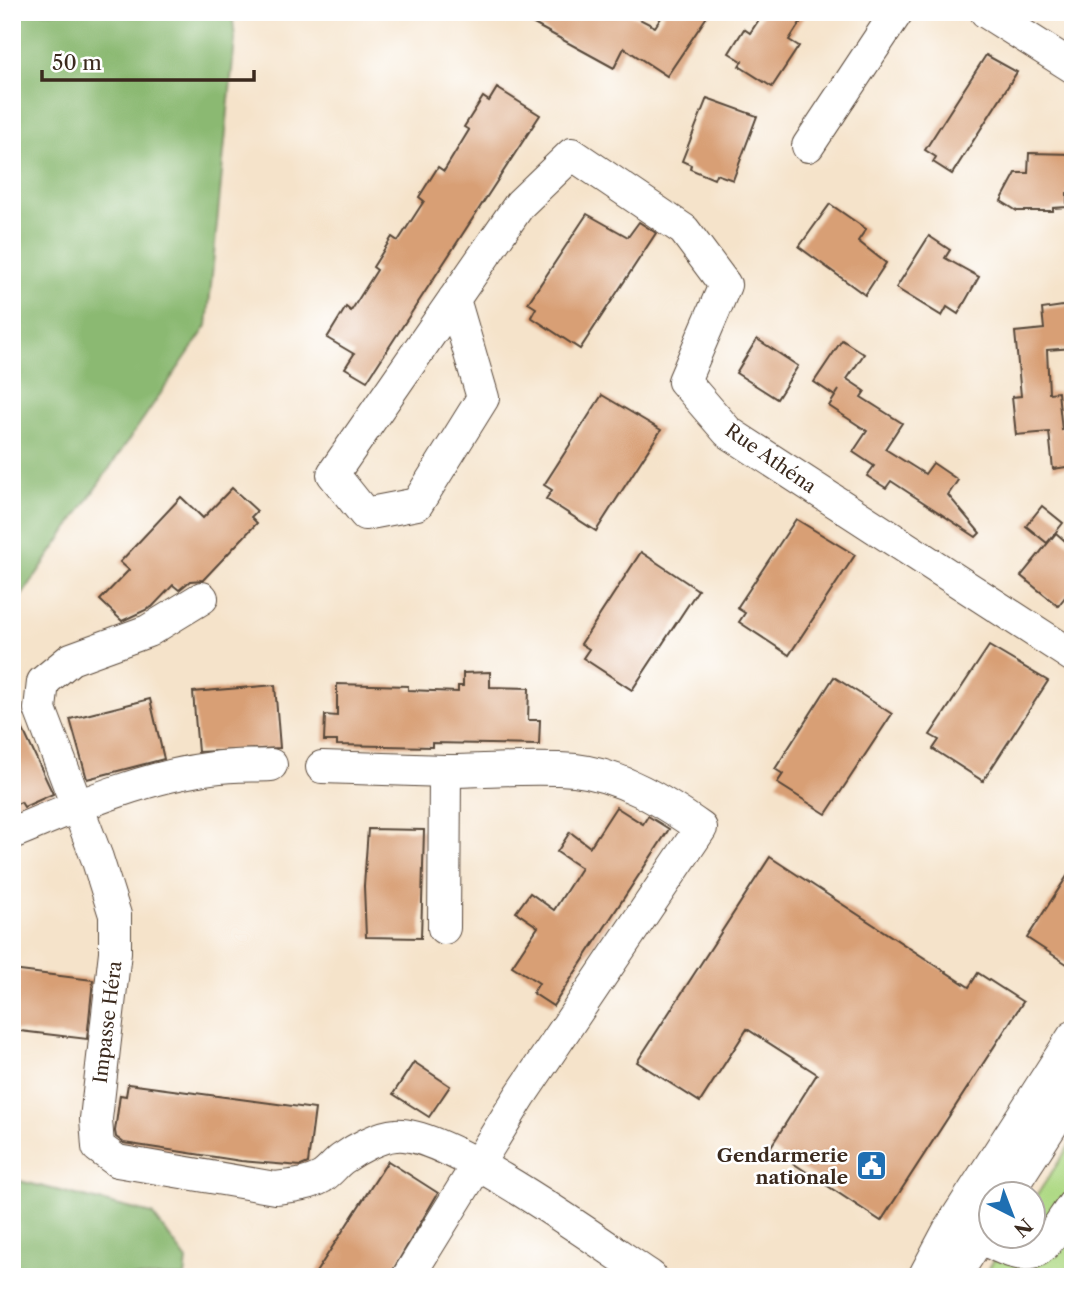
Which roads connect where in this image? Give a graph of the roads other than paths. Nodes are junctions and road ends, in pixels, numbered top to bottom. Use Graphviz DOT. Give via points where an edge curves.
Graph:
graph roads {
  1 [pos="897,12"];
  2 [pos="986,12"];
  3 [pos="1073,67"];
  4 [pos="808,146"];
  5 [pos="454,299"];
  6 [pos="202,598"];
  7 [pos="1073,656"];
  8 [pos="271,765"];
  9 [pos="322,767"];
  10 [pos="445,771"];
  11 [pos="76,806"];
  12 [pos="12,833"];
  13 [pos="444,928"];
  14 [pos="1073,1037"];
  15 [pos="1073,1092"];
  16 [pos="480,1166"];
  17 [pos="1017,1180"];
  18 [pos="1073,1205"];
  19 [pos="976,1243"];
  20 [pos="1046,1245"];
  21 [pos="1006,1250"];
  22 [pos="1040,1250"];
  23 [pos="408,1277"];
  24 [pos="651,1277"];
  25 [pos="924,1277"];
  26 [pos="954,1277"];
  1 -- 4 [label="street"];
  2 -- 3 [label="street"];
  5 -- 5 [label="street, Rue Athéna" via="332,474 365,514 417,504 483,398"];
  5 -- 7 [label="street, Rue Athéna" via="520,204 572,154 684,230 725,285 684,381 728,432"];
  6 -- 11 [label="street, Impasse Héra" via="148,631 71,659 43,682 40,709"];
  8 -- 11 [label="street" via="211,768"];
  9 -- 10 [label="street"];
  10 -- 13 [label="street"];
  10 -- 16 [label="street" via="576,770 663,801 701,828 520,1096"];
  11 -- 12 [label="street"];
  11 -- 16 [label="street, Impasse Héra" via="115,915 96,1119 98,1147 117,1161 275,1188 323,1177 344,1158 394,1135 415,1135"];
  14 -- 25 [label="street" via="949,1230"];
  15 -- 17 [label="street"];
  16 -- 23 [label="street"];
  16 -- 24 [label="street, Impasse Héra"];
  18 -- 20 [label="street"];
  19 -- 26 [label="street"];
  21 -- 22 [label="street" via="1011,1255"];
}
